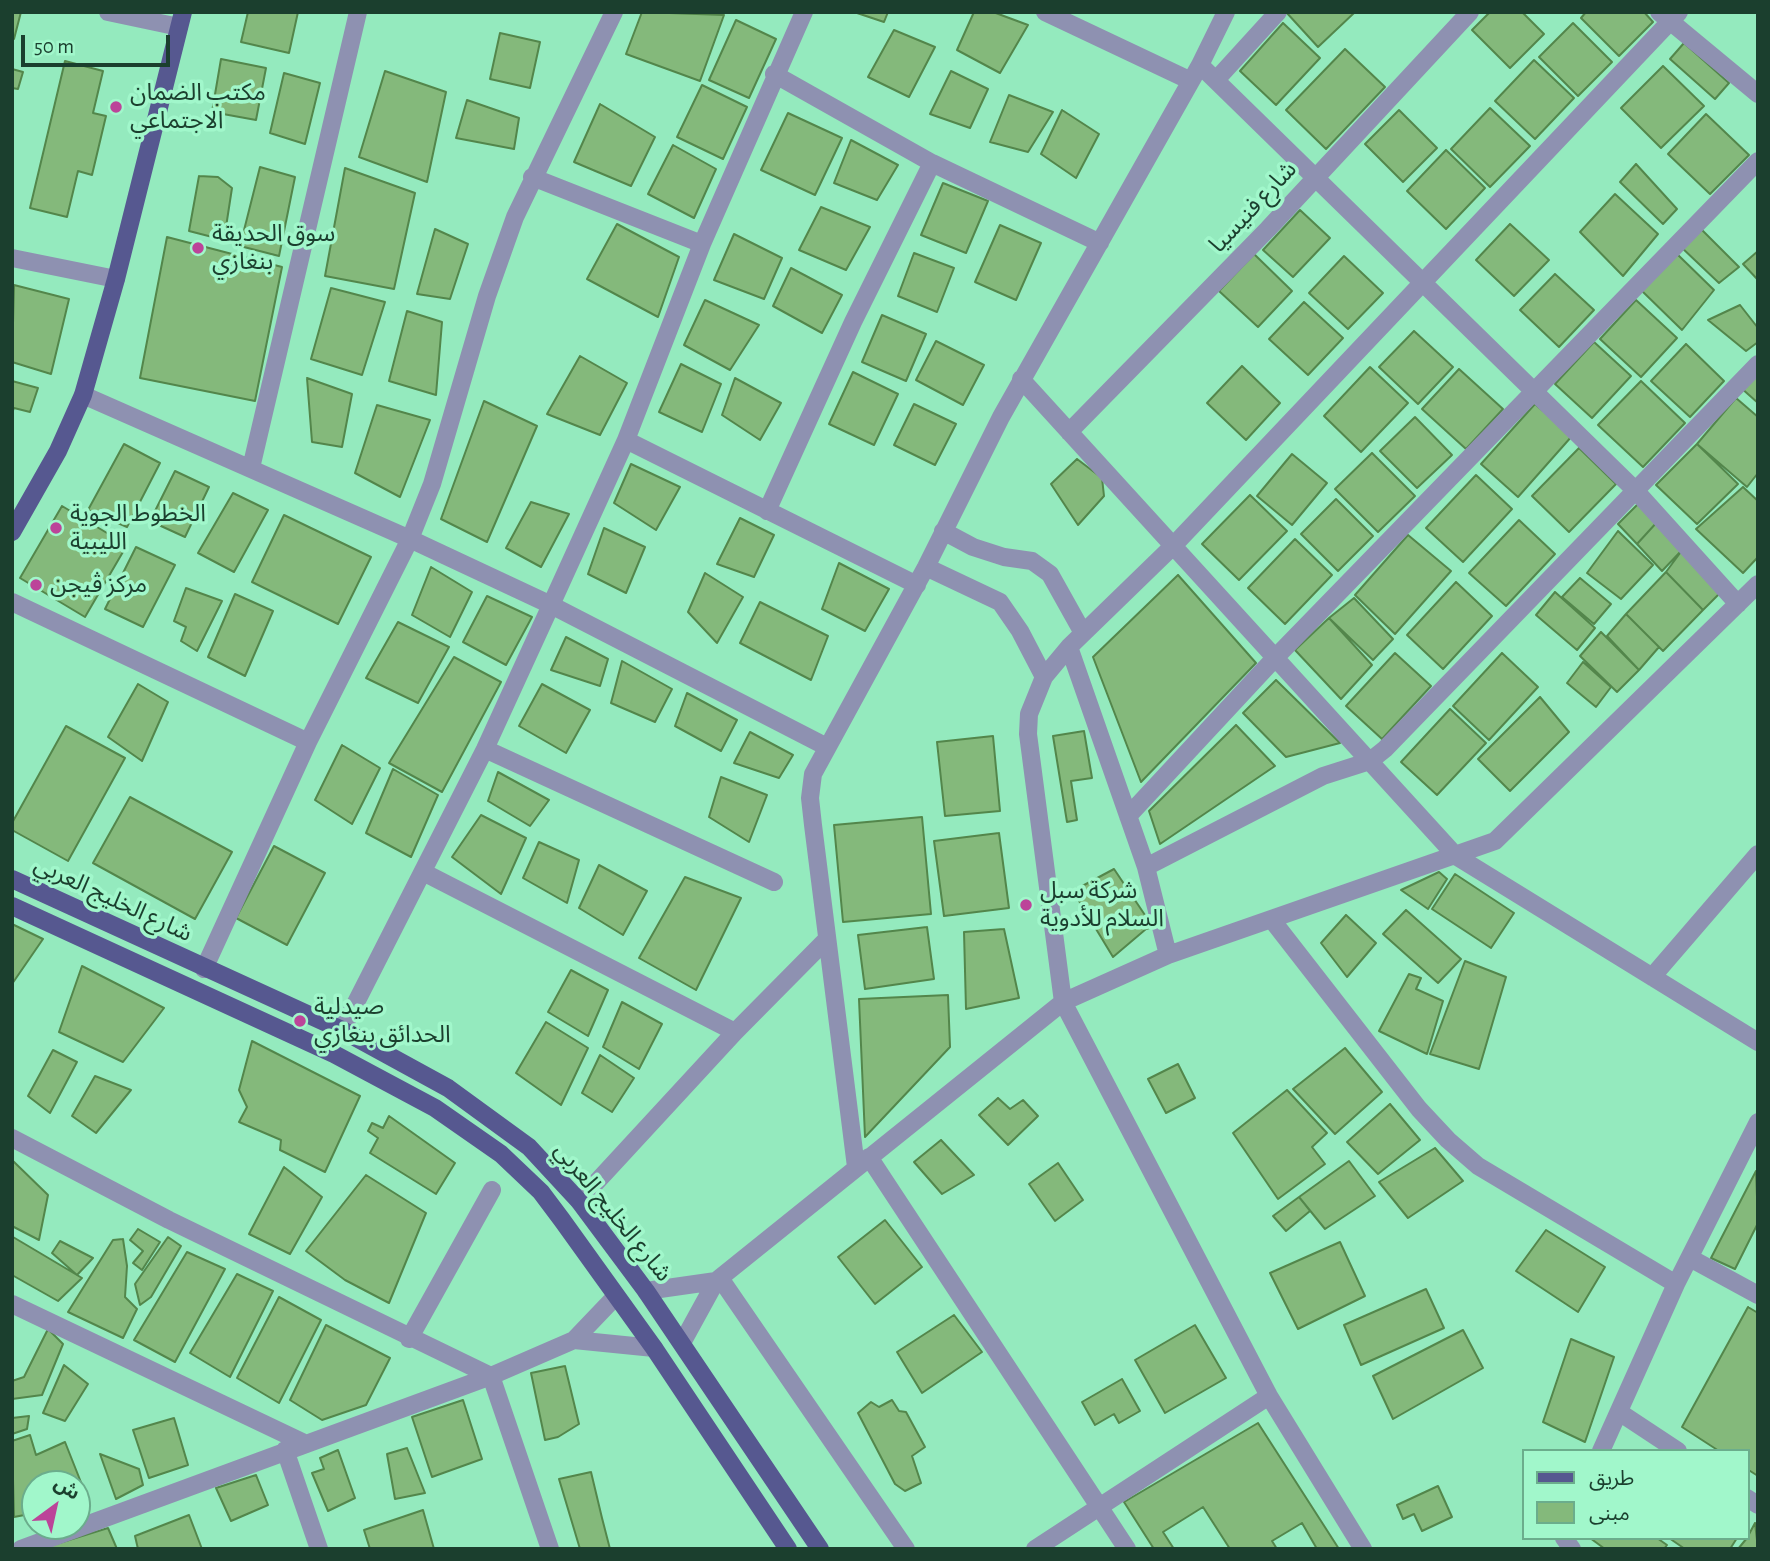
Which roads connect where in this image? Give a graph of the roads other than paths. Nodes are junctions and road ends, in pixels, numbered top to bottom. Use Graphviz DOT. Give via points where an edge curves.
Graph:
graph roads {
  1 [pos="108,12"];
  2 [pos="358,12"];
  3 [pos="804,12"];
  4 [pos="1045,12"];
  5 [pos="1226,12"];
  6 [pos="1278,12"];
  7 [pos="1471,12"];
  8 [pos="609,13"];
  9 [pos="1669,15"];
  10 [pos="181,20"];
  11 [pos="1200,65"];
  12 [pos="774,74"];
  13 [pos="1216,80"];
  14 [pos="1191,81"];
  15 [pos="1758,94"];
  16 [pos="1758,161"];
  17 [pos="932,163"];
  18 [pos="1317,176"];
  19 [pos="532,177"];
  20 [pos="1100,243"];
  21 [pos="702,244"];
  22 [pos="12,258"];
  23 [pos="116,279"];
  24 [pos="1424,283"];
  25 [pos="1758,364"];
  26 [pos="1021,379"];
  27 [pos="1536,392"];
  28 [pos="83,395"];
  29 [pos="1069,432"];
  30 [pos="626,440"];
  31 [pos="251,468"];
  32 [pos="1635,490"];
  33 [pos="767,512"];
  34 [pos="943,531"];
  35 [pos="12,532"];
  36 [pos="411,539"];
  37 [pos="1173,546"];
  38 [pos="926,568"];
  39 [pos="1758,584"];
  40 [pos="917,585"];
  41 [pos="12,602"];
  42 [pos="1738,604"];
  43 [pos="551,605"];
  44 [pos="1083,633"];
  45 [pos="1069,647"];
  46 [pos="1274,659"];
  47 [pos="1044,677"];
  48 [pos="308,743"];
  49 [pos="827,747"];
  50 [pos="485,749"];
  51 [pos="1370,761"];
  52 [pos="1128,816"];
  53 [pos="1758,854"];
  54 [pos="1457,856"];
  55 [pos="1146,867"];
  56 [pos="423,872"];
  57 [pos="12,879"];
  58 [pos="774,882"];
  59 [pos="12,906"];
  60 [pos="1272,920"];
  61 [pos="826,940"];
  62 [pos="1168,955"];
  63 [pos="204,969"];
  64 [pos="1652,977"];
  65 [pos="1063,1002"];
  66 [pos="342,1030"];
  67 [pos="735,1032"];
  68 [pos="1758,1042"];
  69 [pos="1758,1122"];
  70 [pos="12,1138"];
  71 [pos="862,1162"];
  72 [pos="492,1190"];
  73 [pos="579,1201"];
  74 [pos="1690,1258"];
  75 [pos="718,1279"];
  76 [pos="1676,1284"];
  77 [pos="646,1291"];
  78 [pos="1758,1295"];
  79 [pos="616,1296"];
  80 [pos="12,1304"];
  81 [pos="409,1339"];
  82 [pos="574,1340"];
  83 [pos="682,1343"];
  84 [pos="654,1348"];
  85 [pos="491,1376"];
  86 [pos="1269,1396"];
  87 [pos="1619,1412"];
  88 [pos="304,1443"];
  89 [pos="1602,1449"];
  90 [pos="1675,1449"];
  91 [pos="285,1450"];
  92 [pos="1100,1505"];
  93 [pos="21,1549"];
  94 [pos="319,1549"];
  95 [pos="550,1549"];
  96 [pos="788,1549"];
  97 [pos="820,1549"];
  98 [pos="906,1549"];
  99 [pos="1035,1549"];
  100 [pos="1127,1549"];
  101 [pos="1363,1549"];
  1 -- 10 [label="street"];
  2 -- 31 [label="street"];
  3 -- 12 [label="street"];
  4 -- 14 [label="street"];
  5 -- 11 [label="street"];
  6 -- 13 [label="street"];
  7 -- 18 [label="street, شارع فنيسيا"];
  8 -- 19 [label="street"];
  9 -- 15 [label="street"];
  9 -- 24 [label="street"];
  10 -- 23 [label="main road"];
  11 -- 13 [label="street"];
  11 -- 14 [label="street"];
  12 -- 17 [label="street"];
  12 -- 21 [label="street"];
  13 -- 18 [label="street"];
  14 -- 20 [label="street"];
  16 -- 27 [label="street"];
  17 -- 20 [label="street"];
  17 -- 33 [label="street"];
  18 -- 24 [label="street"];
  18 -- 29 [label="street, شارع فنيسيا"];
  19 -- 21 [label="street"];
  19 -- 36 [label="street" via="487,296 432,484"];
  20 -- 26 [label="street"];
  21 -- 30 [label="street"];
  22 -- 23 [label="street"];
  23 -- 28 [label="main road"];
  24 -- 27 [label="street"];
  24 -- 37 [label="street"];
  25 -- 32 [label="street"];
  26 -- 29 [label="street"];
  26 -- 34 [label="street"];
  27 -- 32 [label="street"];
  27 -- 46 [label="street"];
  28 -- 31 [label="street"];
  28 -- 35 [label="main road" via="58,451"];
  29 -- 37 [label="street"];
  30 -- 33 [label="street"];
  30 -- 43 [label="street"];
  31 -- 36 [label="street"];
  32 -- 42 [label="street"];
  32 -- 51 [label="street"];
  33 -- 40 [label="street"];
  34 -- 38 [label="street"];
  34 -- 44 [label="street" via="983,551 1032,561 1051,574"];
  36 -- 43 [label="street"];
  36 -- 48 [label="street"];
  37 -- 44 [label="street"];
  37 -- 46 [label="street"];
  38 -- 40 [label="street"];
  38 -- 47 [label="street" via="1000,602"];
  39 -- 42 [label="street"];
  40 -- 49 [label="street"];
  41 -- 48 [label="street"];
  42 -- 54 [label="street" via="1510,829 1495,841"];
  43 -- 49 [label="street"];
  43 -- 50 [label="street"];
  44 -- 45 [label="street"];
  45 -- 47 [label="street"];
  45 -- 52 [label="street"];
  46 -- 51 [label="street"];
  46 -- 52 [label="street"];
  47 -- 65 [label="street" via="1029,714 1028,734"];
  48 -- 63 [label="street"];
  49 -- 61 [label="street" via="813,774 810,798"];
  50 -- 56 [label="street"];
  50 -- 58 [label="street"];
  51 -- 54 [label="street"];
  51 -- 55 [label="street" via="1323,776"];
  52 -- 55 [label="street"];
  53 -- 64 [label="street"];
  54 -- 60 [label="street"];
  54 -- 64 [label="street"];
  55 -- 62 [label="street"];
  56 -- 66 [label="street"];
  56 -- 67 [label="street"];
  57 -- 63 [label="main road, شارع الخليج العربي"];
  59 -- 79 [label="main road, شارع الخليج العربي" via="334,1054 465,1128 518,1168 541,1192"];
  60 -- 62 [label="street"];
  60 -- 76 [label="street" via="1419,1109 1478,1167"];
  61 -- 67 [label="street"];
  61 -- 71 [label="street"];
  62 -- 65 [label="street"];
  63 -- 66 [label="main road, شارع الخليج العربي"];
  64 -- 68 [label="street"];
  65 -- 71 [label="street"];
  65 -- 86 [label="street"];
  66 -- 73 [label="main road, شارع الخليج العربي" via="491,1117 528,1147"];
  67 -- 73 [label="street"];
  69 -- 74 [label="street"];
  70 -- 81 [label="street"];
  71 -- 75 [label="street"];
  71 -- 92 [label="street"];
  72 -- 81 [label="street"];
  73 -- 77 [label="main road, شارع الخليج العربي"];
  74 -- 76 [label="street"];
  74 -- 78 [label="street"];
  75 -- 77 [label="street"];
  75 -- 83 [label="street"];
  75 -- 98 [label="street"];
  76 -- 87 [label="street"];
  77 -- 83 [label="main road, شارع الخليج العربي"];
  79 -- 82 [label="street"];
  79 -- 84 [label="main road, شارع الخليج العربي"];
  80 -- 88 [label="street"];
  81 -- 85 [label="street"];
  82 -- 84 [label="street"];
  82 -- 85 [label="street"];
  83 -- 97 [label="main road, شارع الخليج العربي"];
  84 -- 96 [label="main road, شارع الخليج العربي"];
  85 -- 88 [label="street"];
  85 -- 95 [label="street"];
  86 -- 92 [label="street"];
  86 -- 101 [label="street"];
  87 -- 89 [label="street"];
  87 -- 90 [label="street"];
  88 -- 91 [label="street"];
  91 -- 93 [label="street"];
  91 -- 94 [label="street"];
  92 -- 99 [label="street"];
  92 -- 100 [label="street"];
}
